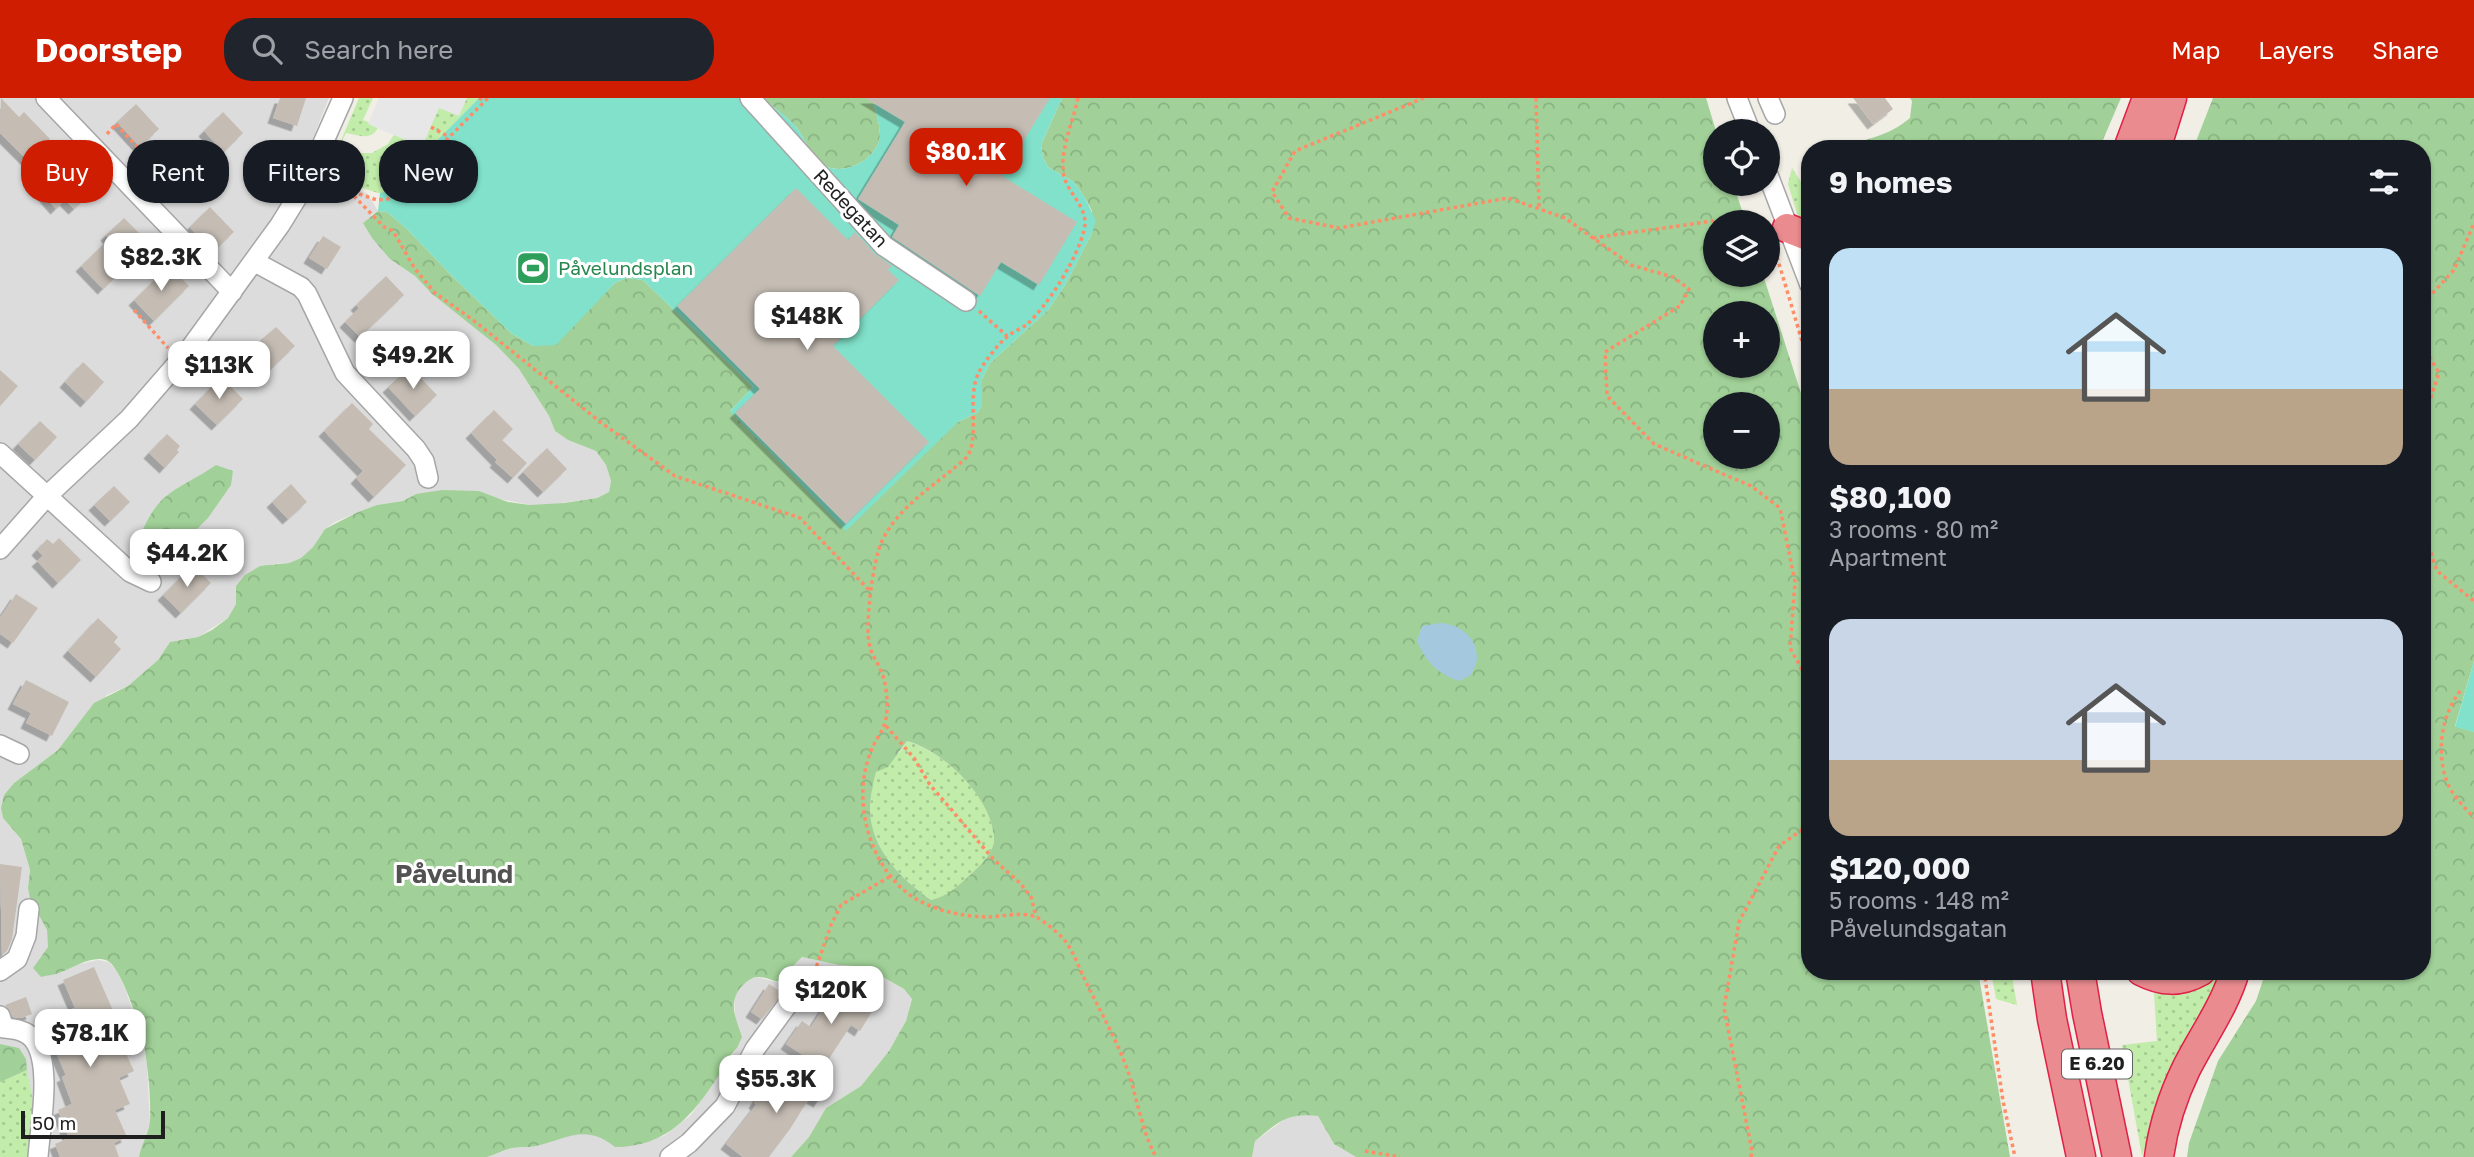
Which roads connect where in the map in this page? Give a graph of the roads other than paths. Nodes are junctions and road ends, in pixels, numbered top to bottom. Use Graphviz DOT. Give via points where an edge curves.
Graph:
graph roads {
  1 [pos="46,98"];
  2 [pos="343,98"];
  3 [pos="750,98"];
  4 [pos="1737,98"];
  5 [pos="2147,98"];
  6 [pos="2172,98"];
  7 [pos="1745,119"];
  8 [pos="2131,140"];
  9 [pos="2159,140"];
  10 [pos="1780,194"];
  11 [pos="1801,226"];
  12 [pos="256,262"];
  13 [pos="232,292"];
  14 [pos="966,301"];
  15 [pos="0,453"];
  16 [pos="428,478"];
  17 [pos="47,496"];
  18 [pos="0,549"];
  19 [pos="151,582"];
  20 [pos="0,745"];
  21 [pos="19,754"];
  22 [pos="29,908"];
  23 [pos="0,971"];
  24 [pos="2047,980"];
  25 [pos="2082,980"];
  26 [pos="2231,980"];
  27 [pos="788,1004"];
  28 [pos="2,1022"];
  29 [pos="38,1157"];
  30 [pos="670,1157"];
  31 [pos="2081,1157"];
  32 [pos="2117,1157"];
  33 [pos="2159,1157"];
  1 -- 13 [label="street"];
  2 -- 12 [label="street" via="308,176"];
  3 -- 14 [label="street, Redegatan" via="884,246"];
  4 -- 7 [label="street"];
  5 -- 8 [label="highway"];
  6 -- 9 [label="highway"];
  10 -- 11 [label="street"];
  12 -- 13 [label="street"];
  12 -- 16 [label="street" via="307,294 345,373 416,449"];
  13 -- 17 [label="street" via="129,419"];
  15 -- 17 [label="street"];
  17 -- 18 [label="street"];
  17 -- 19 [label="street" via="130,572"];
  20 -- 21 [label="street"];
  22 -- 23 [label="street" via="17,959"];
  24 -- 31 [label="highway, E 6.20"];
  25 -- 32 [label="highway, E 6.20"];
  26 -- 33 [label="highway" via="2185,1070"];
  27 -- 30 [label="street" via="755,1049 725,1106"];
  28 -- 29 [label="street" via="32,1037 40,1052 44,1071"];
}
